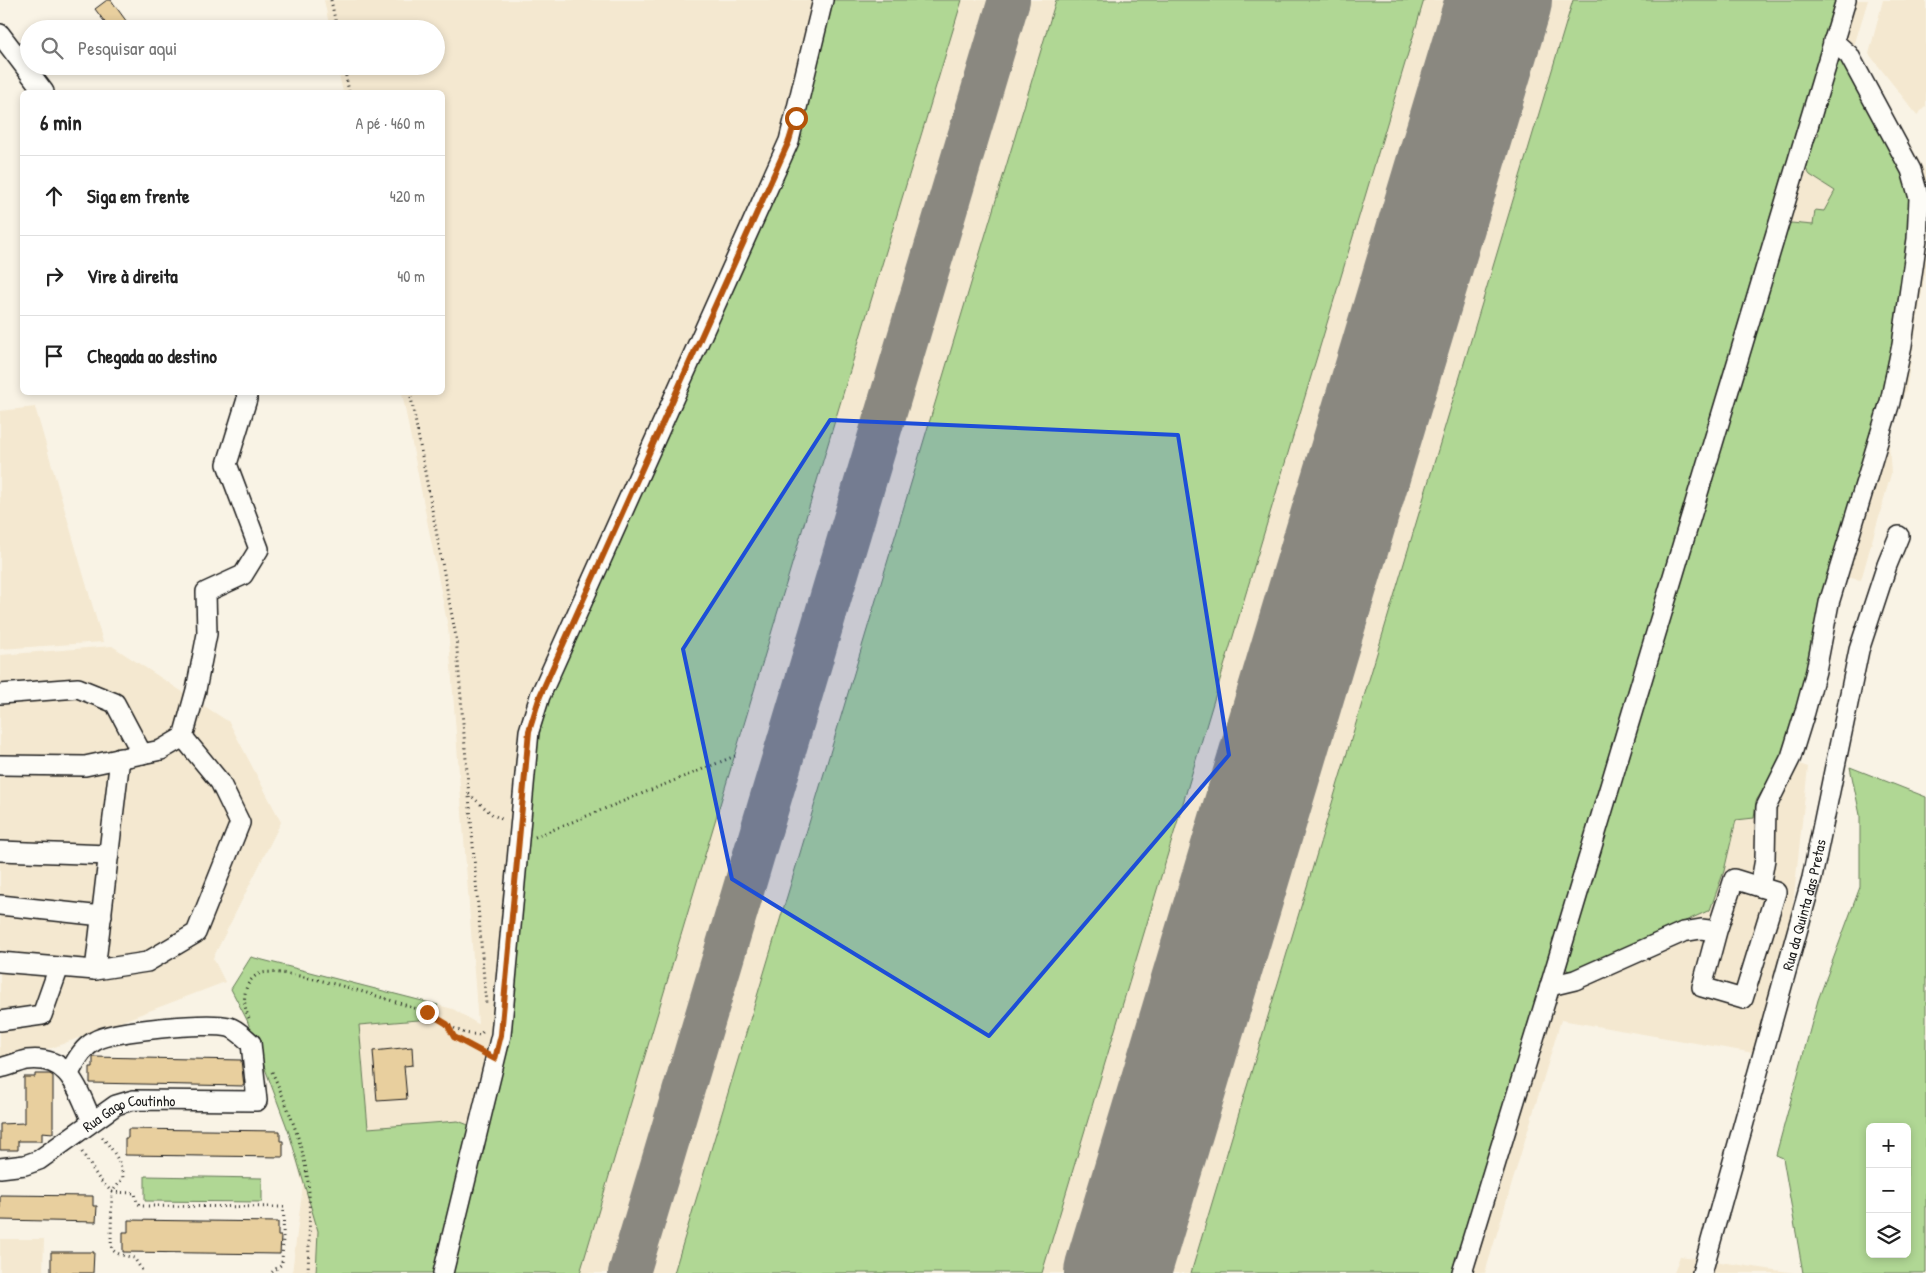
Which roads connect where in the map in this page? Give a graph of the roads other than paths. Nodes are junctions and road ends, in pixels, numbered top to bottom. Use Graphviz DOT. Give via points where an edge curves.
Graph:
graph roads {
  1 [pos="823,0"];
  2 [pos="1846,0"];
  3 [pos="0,34"];
  4 [pos="1833,42"];
  5 [pos="20,60"];
  6 [pos="31,75"];
  7 [pos="42,90"];
  8 [pos="247,395"];
  9 [pos="1899,536"];
  10 [pos="0,694"];
  11 [pos="183,737"];
  12 [pos="142,754"];
  13 [pos="120,758"];
  14 [pos="0,765"];
  15 [pos="0,851"];
  16 [pos="109,855"];
  17 [pos="1760,887"];
  18 [pos="0,905"];
  19 [pos="102,916"];
  20 [pos="1717,931"];
  21 [pos="0,962"];
  22 [pos="59,967"];
  23 [pos="95,970"];
  24 [pos="1550,986"];
  25 [pos="0,1021"];
  26 [pos="0,1068"];
  27 [pos="69,1073"];
  28 [pos="92,1121"];
  29 [pos="0,1168"];
  30 [pos="443,1273"];
  31 [pos="1462,1273"];
  32 [pos="1702,1273"];
  1 -- 30 [label="street" via="789,141 540,696 529,731 501,1035"];
  2 -- 4 [label="street"];
  3 -- 5 [label="street"];
  4 -- 17 [label="street" via="1849,55 1911,170 1919,198 1917,239 1902,345 1890,402 1829,603 1816,671 1791,757 1766,807 1765,859"];
  4 -- 24 [label="street"];
  6 -- 7 [label="street"];
  8 -- 11 [label="street" via="227,464 259,549 243,575 206,592 207,634"];
  9 -- 32 [label="street, Rua da Quinta das Pretas" via="1858,650 1812,878"];
  10 -- 12 [label="street" via="78,688 115,702"];
  11 -- 12 [label="street" via="161,750"];
  11 -- 23 [label="street" via="220,782 240,823 196,933 146,962"];
  12 -- 13 [label="street"];
  13 -- 14 [label="street" via="85,766"];
  13 -- 16 [label="street"];
  15 -- 16 [label="street"];
  16 -- 19 [label="street"];
  17 -- 20 [label="street" via="1734,880"];
  17 -- 20 [label="street" via="1776,892 1743,999 1702,987"];
  18 -- 19 [label="street"];
  19 -- 23 [label="street"];
  20 -- 24 [label="street" via="1683,932 1576,980"];
  21 -- 22 [label="street"];
  22 -- 23 [label="street"];
  22 -- 25 [label="street" via="42,1015"];
  24 -- 31 [label="street"];
  26 -- 27 [label="street" via="27,1060 44,1061 57,1064"];
  27 -- 28 [label="street"];
  27 -- 28 [label="street, Rua Gago Coutinho" via="83,1050 97,1040 133,1031 203,1025 231,1027 251,1043 257,1102 134,1100 116,1105"];
  28 -- 29 [label="street, Rua Gago Coutinho" via="39,1160"];
}
